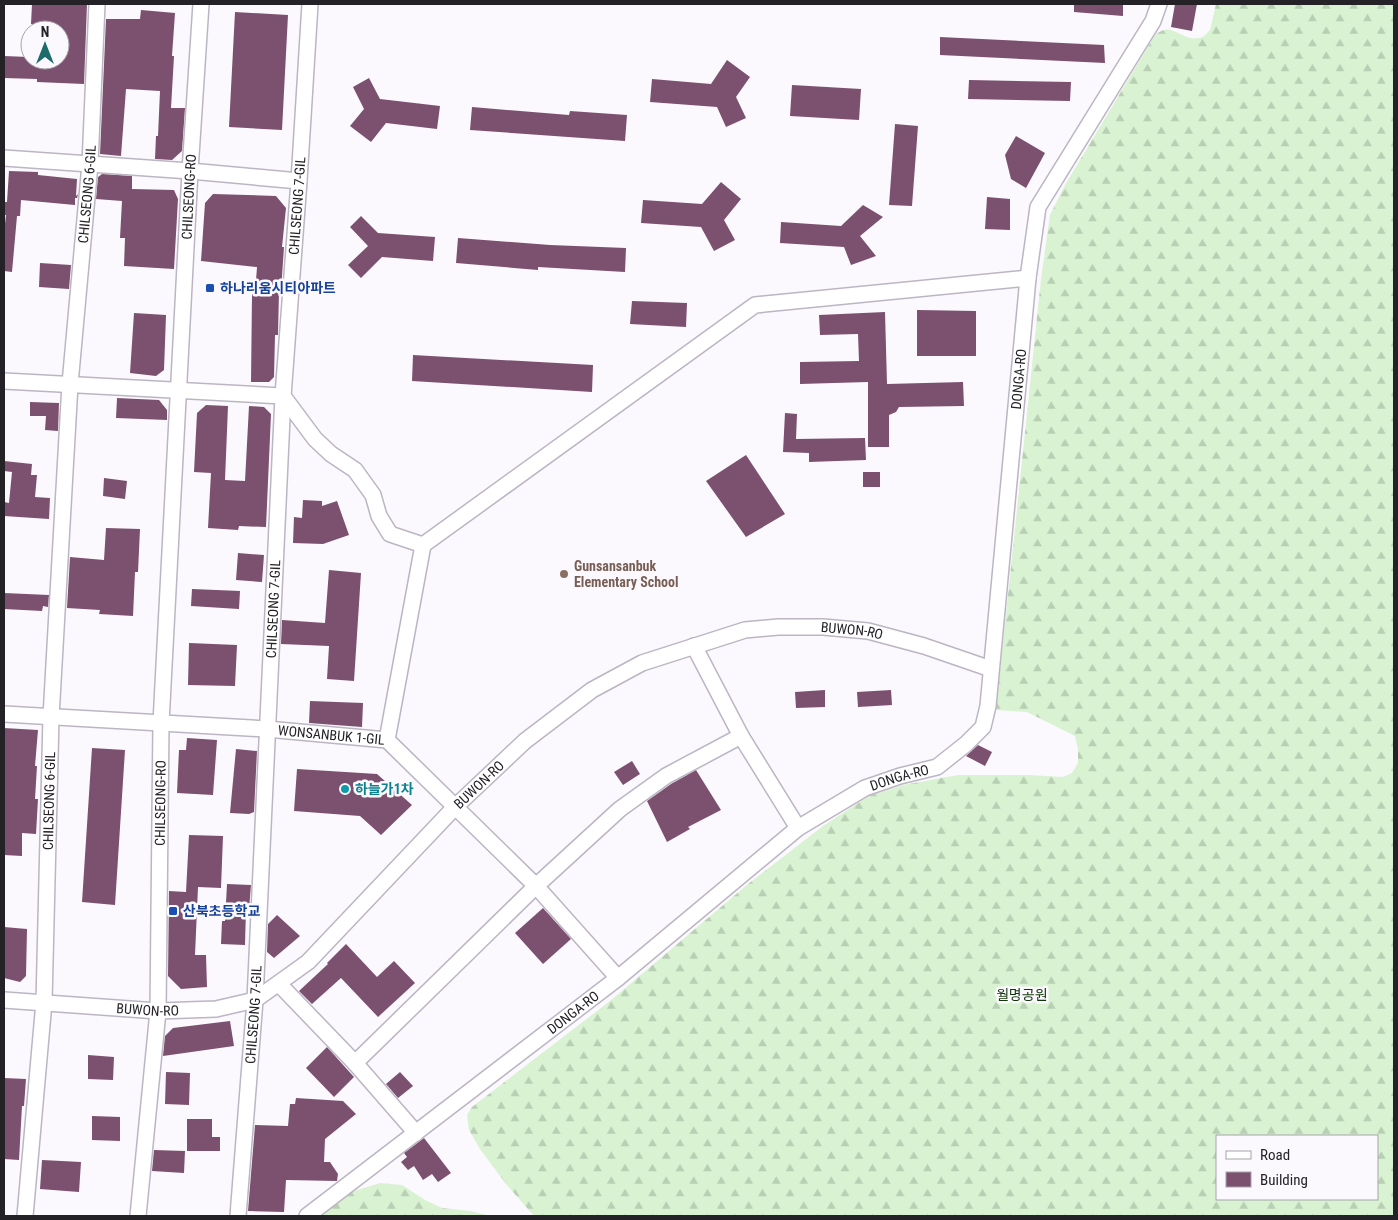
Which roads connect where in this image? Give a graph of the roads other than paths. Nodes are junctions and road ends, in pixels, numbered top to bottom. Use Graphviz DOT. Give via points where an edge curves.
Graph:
graph roads {
  1 [pos="97,4"];
  2 [pos="201,4"];
  3 [pos="310,4"];
  4 [pos="1159,4"];
  5 [pos="4,158"];
  6 [pos="90,164"];
  7 [pos="190,171"];
  8 [pos="299,181"];
  9 [pos="1028,278"];
  10 [pos="4,381"];
  11 [pos="70,384"];
  12 [pos="178,390"];
  13 [pos="283,396"];
  14 [pos="423,545"];
  15 [pos="694,646"];
  16 [pos="991,670"];
  17 [pos="4,714"];
  18 [pos="51,717"];
  19 [pos="161,723"];
  20 [pos="267,729"];
  21 [pos="742,736"];
  22 [pos="387,740"];
  23 [pos="455,807"];
  24 [pos="798,828"];
  25 [pos="536,886"];
  26 [pos="618,978"];
  27 [pos="279,984"];
  28 [pos="4,1000"];
  29 [pos="255,1000"];
  30 [pos="44,1002"];
  31 [pos="158,1011"];
  32 [pos="355,1063"];
  33 [pos="416,1133"];
  34 [pos="26,1216"];
  35 [pos="138,1216"];
  36 [pos="238,1216"];
  37 [pos="307,1216"];
  1 -- 6 [label="street, CHILSEONG 6-GIL"];
  2 -- 7 [label="street, CHILSEONG-RO"];
  3 -- 8 [label="street, CHILSEONG 7-GIL"];
  4 -- 9 [label="street, DONGA-RO" via="1153,21 1038,207"];
  5 -- 6 [label="street"];
  6 -- 7 [label="street"];
  6 -- 11 [label="street, CHILSEONG 6-GIL"];
  7 -- 8 [label="street"];
  7 -- 12 [label="street, CHILSEONG-RO"];
  8 -- 13 [label="street, CHILSEONG 7-GIL"];
  9 -- 14 [label="street" via="755,304"];
  9 -- 16 [label="street, DONGA-RO"];
  10 -- 11 [label="street"];
  11 -- 12 [label="street"];
  11 -- 18 [label="street, CHILSEONG 6-GIL"];
  12 -- 13 [label="street"];
  12 -- 19 [label="street, CHILSEONG-RO"];
  13 -- 14 [label="street" via="315,439 355,470 373,495 379,516 390,534"];
  13 -- 20 [label="street, CHILSEONG 7-GIL"];
  14 -- 22 [label="street"];
  15 -- 16 [label="street, BUWON-RO" via="745,630 778,626 838,628 924,646"];
  15 -- 21 [label="street"];
  15 -- 23 [label="street, BUWON-RO" via="642,663 592,690 525,741"];
  16 -- 24 [label="street, DONGA-RO" via="983,727 966,744 937,767 865,788"];
  17 -- 18 [label="street, WONSANBUK 1-GIL"];
  18 -- 19 [label="street, WONSANBUK 1-GIL"];
  18 -- 30 [label="street, CHILSEONG 6-GIL"];
  19 -- 20 [label="street, WONSANBUK 1-GIL"];
  19 -- 31 [label="street, CHILSEONG-RO"];
  20 -- 22 [label="street, WONSANBUK 1-GIL"];
  20 -- 29 [label="street, CHILSEONG 7-GIL"];
  21 -- 24 [label="street"];
  21 -- 25 [label="street" via="666,776 620,809"];
  22 -- 23 [label="street, WONSANBUK 1-GIL"];
  23 -- 25 [label="street, WONSANBUK 1-GIL"];
  23 -- 27 [label="street, BUWON-RO" via="308,962"];
  24 -- 26 [label="street, DONGA-RO"];
  25 -- 26 [label="street, WONSANBUK 1-GIL"];
  25 -- 32 [label="street"];
  26 -- 33 [label="street, DONGA-RO"];
  27 -- 29 [label="street, BUWON-RO"];
  27 -- 32 [label="street"];
  28 -- 30 [label="street, BUWON-RO"];
  29 -- 31 [label="street, BUWON-RO" via="216,1009"];
  29 -- 36 [label="street, CHILSEONG 7-GIL"];
  30 -- 31 [label="street, BUWON-RO"];
  30 -- 34 [label="street, CHILSEONG 6-GIL"];
  31 -- 35 [label="street, CHILSEONG-RO"];
  32 -- 33 [label="street"];
  33 -- 37 [label="street, DONGA-RO"];
}
